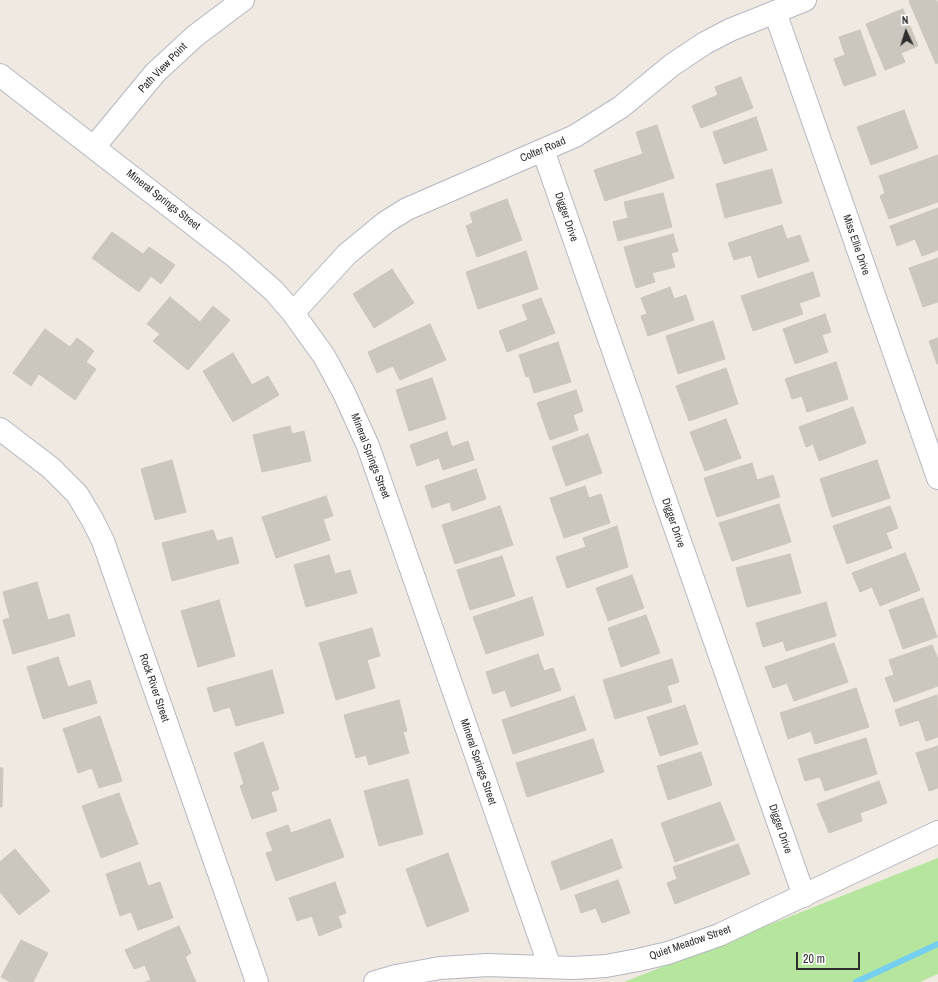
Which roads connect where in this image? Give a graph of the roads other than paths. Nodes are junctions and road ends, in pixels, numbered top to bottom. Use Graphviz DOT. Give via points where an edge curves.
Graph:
graph roads {
  1 [pos="243,0"];
  2 [pos="805,0"];
  3 [pos="774,12"];
  4 [pos="0,75"];
  5 [pos="94,147"];
  6 [pos="543,150"];
  7 [pos="293,314"];
  8 [pos="0,429"];
  9 [pos="938,478"];
  10 [pos="938,832"];
  11 [pos="804,896"];
  12 [pos="550,967"];
  13 [pos="257,982"];
  14 [pos="375,982"];
  1 -- 5 [label="street, Path View Point" via="195,36 155,73"];
  2 -- 3 [label="street, Colter Road"];
  3 -- 6 [label="street, Colter Road" via="705,43 672,65 621,107 575,136"];
  3 -- 9 [label="street, Miss Ellie Drive"];
  4 -- 5 [label="street, Mineral Springs Street"];
  5 -- 7 [label="street, Mineral Springs Street" via="234,256 274,291"];
  6 -- 7 [label="street, Colter Road" via="407,209 386,222 347,254"];
  6 -- 11 [label="street, Digger Drive"];
  7 -- 12 [label="street, Mineral Springs Street" via="324,356 368,446"];
  8 -- 13 [label="street, Rock River Street" via="51,468 77,494 103,541"];
  10 -- 11 [label="street, Quiet Meadow Street"];
  11 -- 12 [label="street, Quiet Meadow Street" via="719,935 668,953 606,966"];
  12 -- 14 [label="street, Quiet Meadow Street" via="487,965 440,968"];
}
